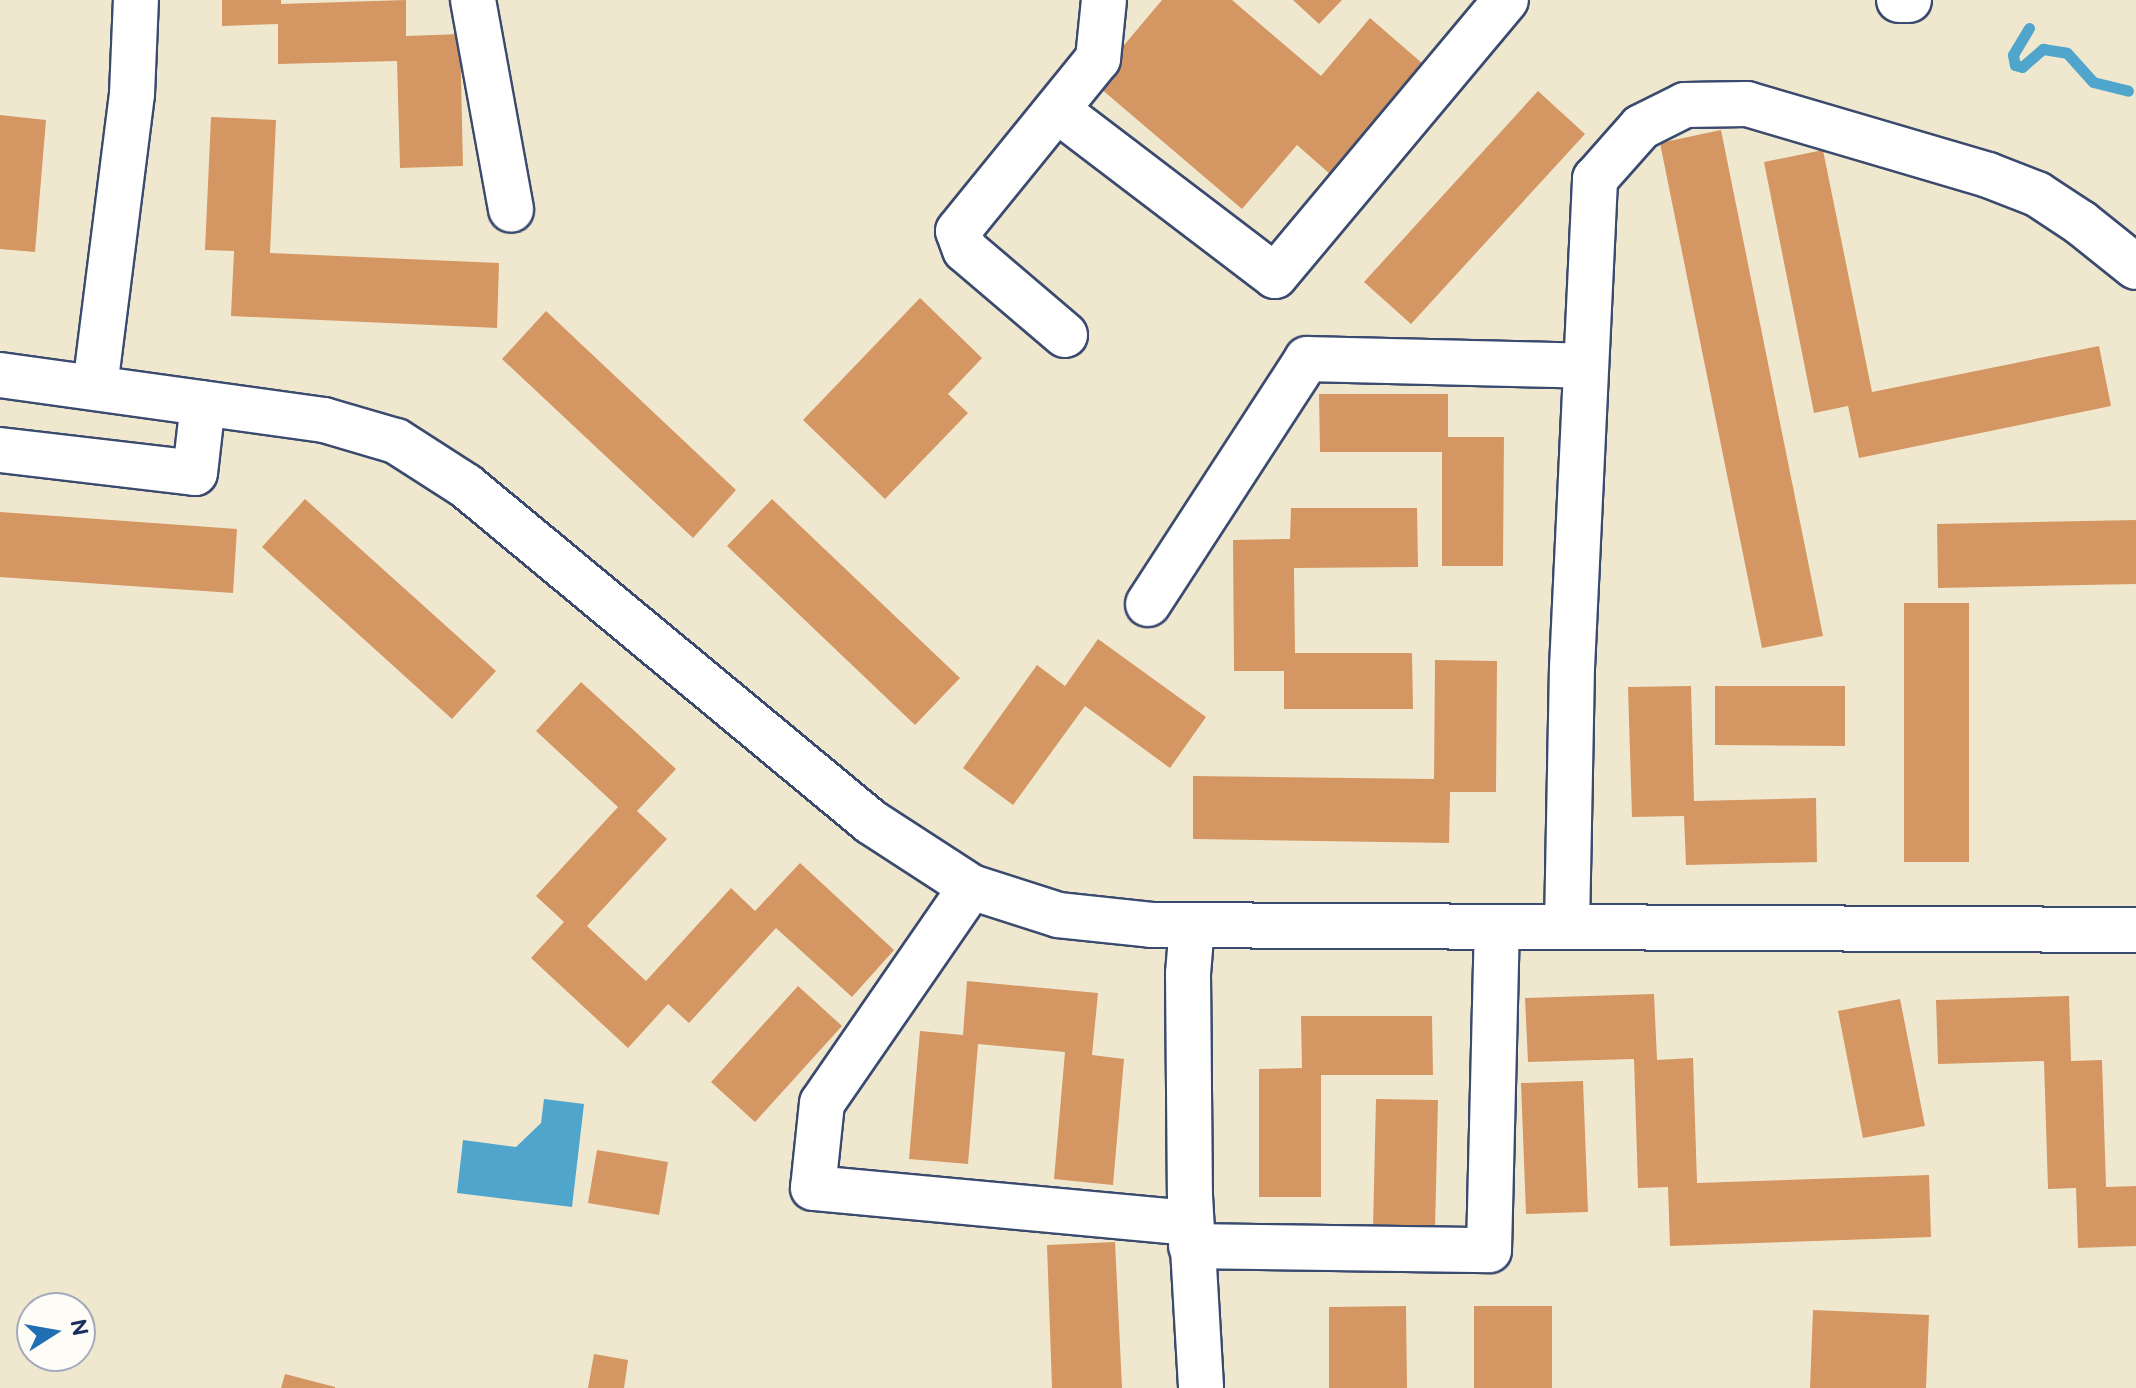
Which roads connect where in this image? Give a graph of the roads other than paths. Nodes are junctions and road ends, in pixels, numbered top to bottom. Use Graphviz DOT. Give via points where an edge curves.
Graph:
graph roads {
  1 [pos="136,0"];
  2 [pos="473,0"];
  3 [pos="1104,0"];
  4 [pos="1506,0"];
  5 [pos="1899,0"];
  6 [pos="1909,0"];
  7 [pos="1057,110"];
  8 [pos="511,210"];
  9 [pos="2136,267"];
  10 [pos="1065,335"];
  11 [pos="1585,366"];
  12 [pos="0,375"];
  13 [pos="95,387"];
  14 [pos="203,403"];
  15 [pos="0,450"];
  16 [pos="1148,604"];
  17 [pos="971,887"];
  18 [pos="1192,925"];
  19 [pos="1497,927"];
  20 [pos="1567,927"];
  21 [pos="2136,930"];
  22 [pos="1191,1234"];
  23 [pos="1201,1388"];
  1 -- 13 [label="street" via="132,94"];
  2 -- 8 [label="street"];
  3 -- 7 [label="street" via="1098,59"];
  4 -- 7 [label="street" via="1275,276"];
  5 -- 6 [label="street"];
  7 -- 10 [label="street" via="958,231 965,250"];
  9 -- 11 [label="street" via="2037,194 1988,175 1747,104 1685,105 1641,127 1595,179"];
  11 -- 16 [label="street" via="1307,359"];
  11 -- 20 [label="street"];
  12 -- 13 [label="street"];
  13 -- 14 [label="street"];
  14 -- 15 [label="street" via="195,473"];
  14 -- 17 [label="street" via="324,420 383,436 422,455 871,822"];
  17 -- 18 [label="street" via="1058,915"];
  17 -- 22 [label="street" via="822,1103 813,1188"];
  18 -- 19 [label="street"];
  18 -- 22 [label="street"];
  19 -- 20 [label="street"];
  19 -- 22 [label="street" via="1489,1250"];
  20 -- 21 [label="street"];
  22 -- 23 [label="street"];
}
